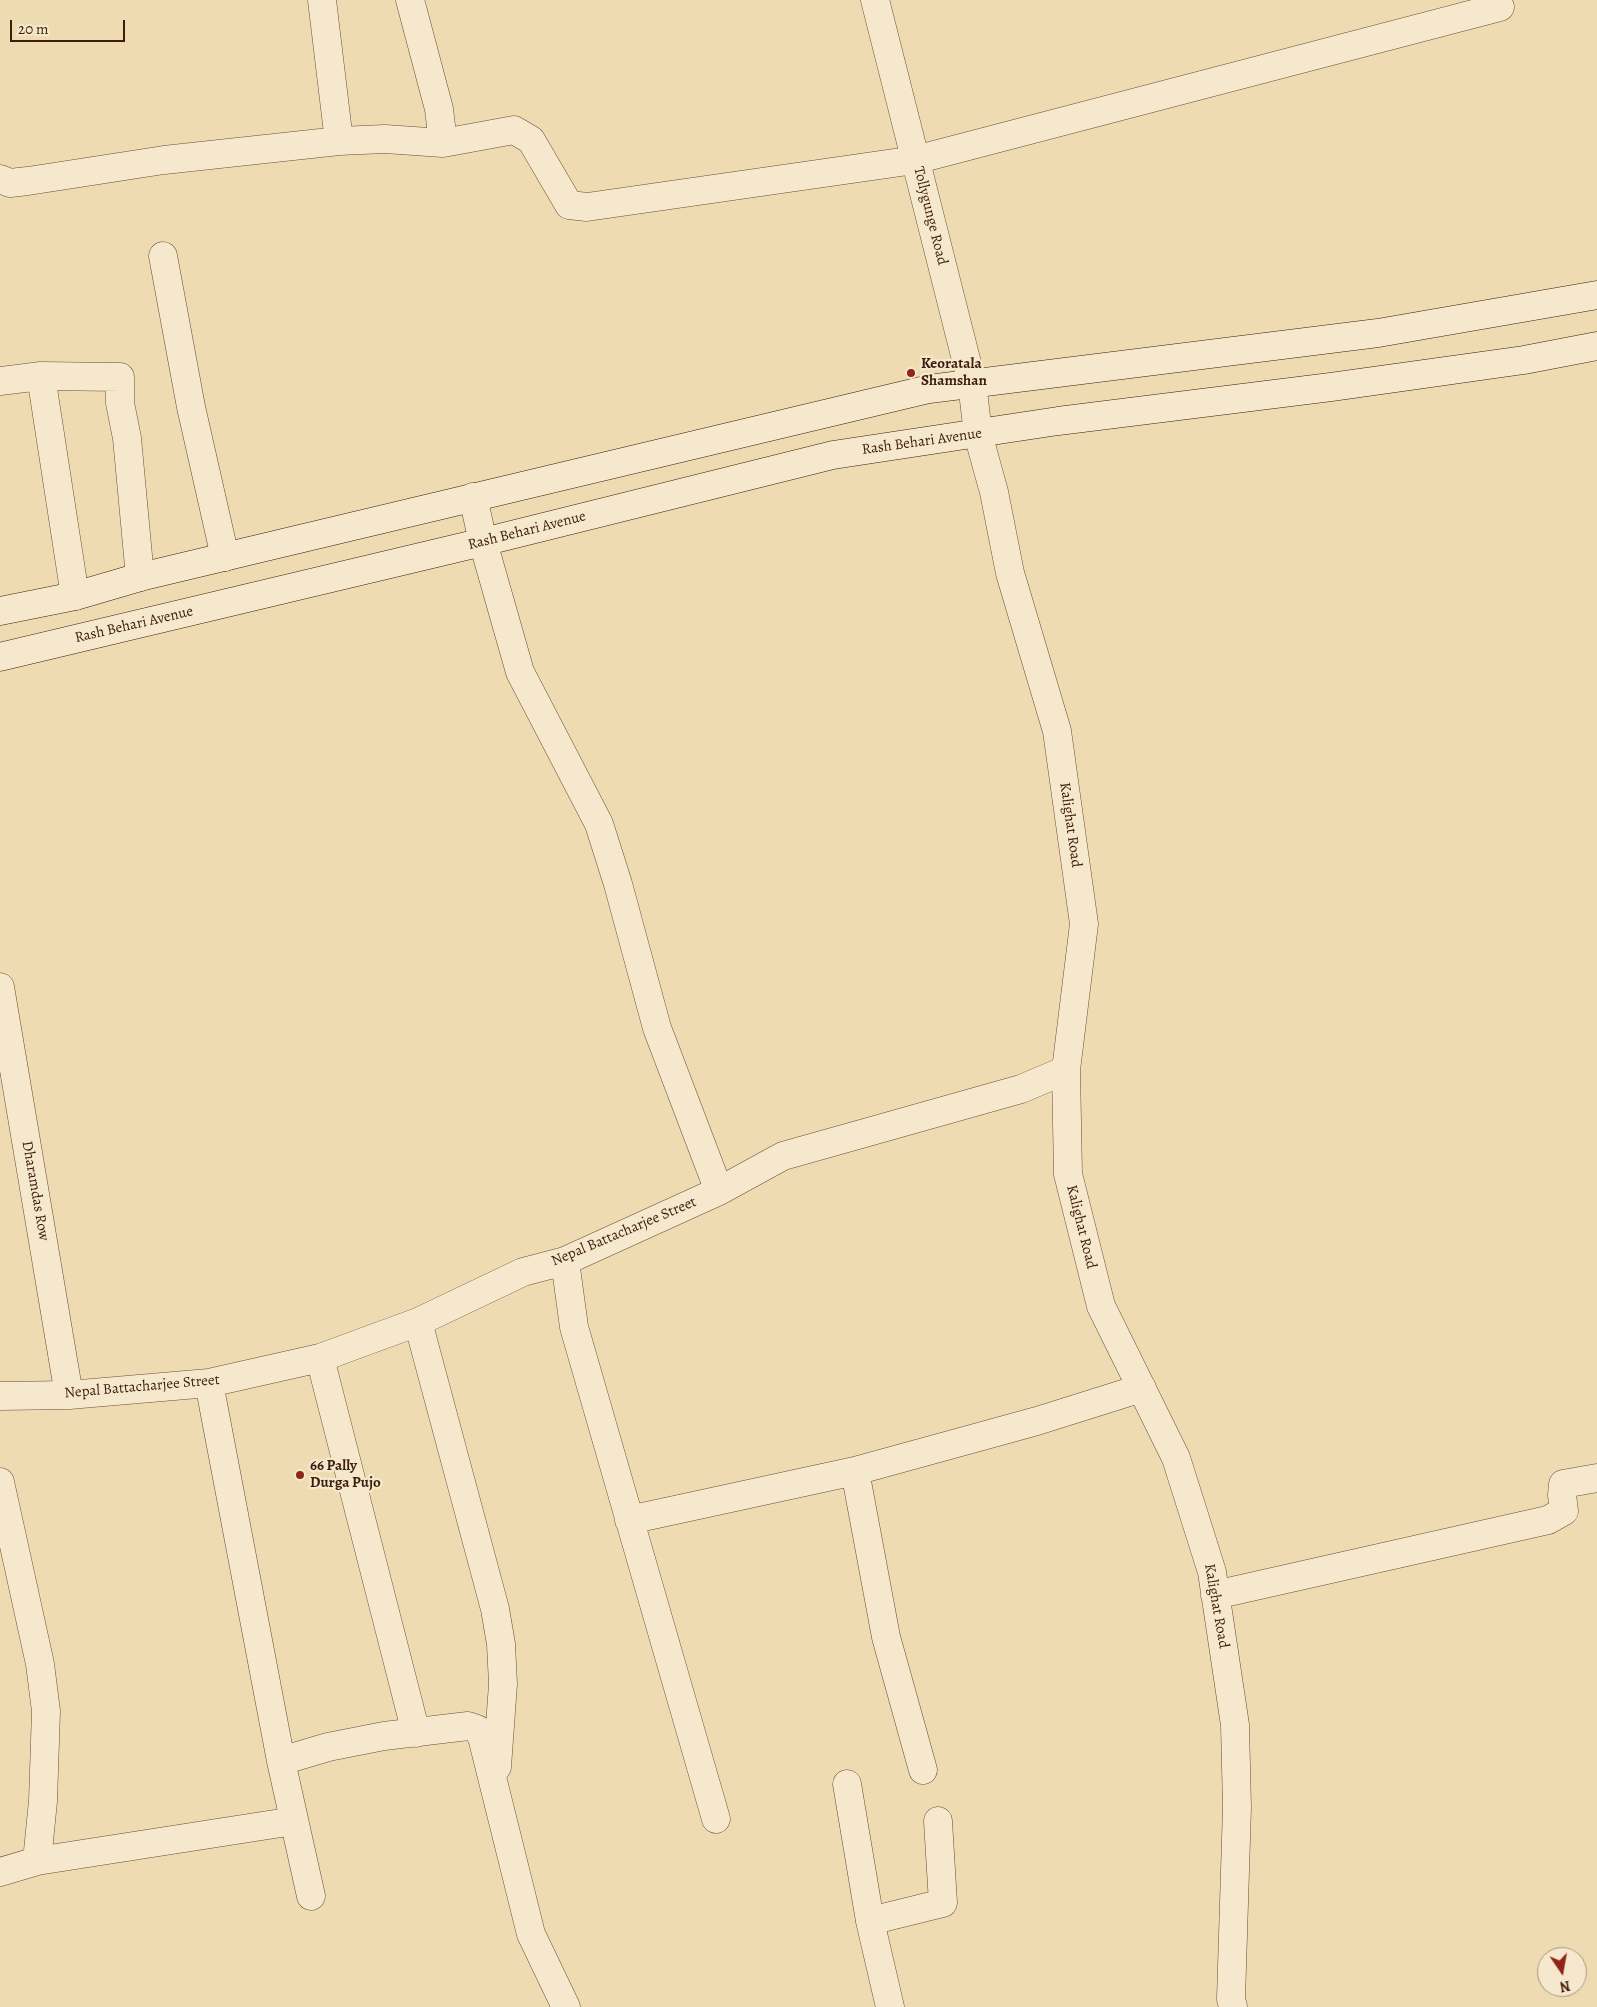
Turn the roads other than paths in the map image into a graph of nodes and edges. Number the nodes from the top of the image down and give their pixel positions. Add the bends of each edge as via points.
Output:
1 (322, 0) edge
2 (410, 0) edge
3 (875, 0) edge
4 (1500, 7) dead end
5 (339, 142) junction
6 (443, 144) junction
7 (916, 160) junction
8 (0, 179) edge
9 (163, 256) dead end
10 (1597, 296) edge
11 (1597, 346) edge
12 (41, 376) junction
13 (0, 381) edge
14 (972, 383) junction
15 (978, 434) junction
16 (473, 497) junction
17 (483, 542) junction
18 (225, 557) junction
19 (140, 577) junction
20 (74, 596) junction
21 (0, 611) edge
22 (0, 656) edge
23 (0, 987) edge
24 (1066, 1070) junction
25 (719, 1191) junction
26 (565, 1261) junction
27 (418, 1322) junction
28 (320, 1358) junction
29 (209, 1383) junction
30 (1142, 1388) junction
31 (69, 1394) junction
32 (0, 1396) edge
33 (855, 1471) junction
34 (1597, 1478) edge
35 (0, 1482) edge
36 (629, 1520) junction
37 (1215, 1595) junction
38 (416, 1732) junction
39 (281, 1760) junction
40 (923, 1770) dead end
41 (847, 1784) dead end
42 (495, 1794) junction
43 (716, 1819) dead end
44 (294, 1821) junction
45 (938, 1821) dead end
46 (37, 1861) junction
47 (0, 1872) edge
48 (311, 1896) dead end
49 (870, 1920) junction
50 (566, 2007) edge
51 (890, 2007) edge
52 (1233, 2007) edge

1 - 5 street
2 - 6 street via 439,109
3 - 7 street, Tollygunge Road
4 - 7 street
5 - 6 street via 385,140
5 - 8 street via 164,160 10,183
6 - 7 street via 514,130 531,140 569,205 587,207
7 - 14 street, Tollygunge Road
9 - 18 street via 191,407
10 - 14 street via 1378,333
11 - 15 street, Rash Behari Avenue via 1524,360
12 - 13 street
12 - 19 street via 120,377
12 - 20 street
14 - 15 street, Tollygunge Road
14 - 16 street via 929,388
15 - 17 street, Rash Behari Avenue via 833,455
15 - 24 street, Kalighat Road via 994,492 1010,573 1057,731 1084,924
16 - 17 street
16 - 18 street
17 - 22 street, Rash Behari Avenue
17 - 25 street via 520,672 599,824 657,1028
18 - 19 street
19 - 20 street
20 - 21 street
23 - 31 street, Dharamdas Row
24 - 25 street, Nepal Battacharjee Street via 1021,1089 783,1156
24 - 30 street, Kalighat Road via 1068,1174 1101,1306
25 - 26 street, Nepal Battacharjee Street
26 - 27 street, Nepal Battacharjee Street via 523,1272
26 - 36 street via 574,1327
27 - 28 street, Nepal Battacharjee Street
27 - 42 street via 496,1609 503,1684
28 - 29 street, Nepal Battacharjee Street
28 - 38 street
29 - 31 street, Nepal Battacharjee Street
29 - 39 street
30 - 33 street via 1037,1421
30 - 37 street, Kalighat Road via 1176,1458 1212,1572
31 - 32 street, Nepal Battacharjee Street
33 - 36 street
33 - 40 street via 886,1637
34 - 37 street via 1564,1484 1564,1511 1548,1520
35 - 46 street via 40,1664 46,1711
36 - 43 street
37 - 52 street, Kalighat Road via 1235,1725 1237,1807
38 - 39 street via 355,1741
38 - 42 street via 468,1726 477,1729
39 - 44 street
41 - 49 street
42 - 50 street via 531,1934
44 - 46 street
44 - 48 street
45 - 49 street via 944,1904
46 - 47 street
49 - 51 street

